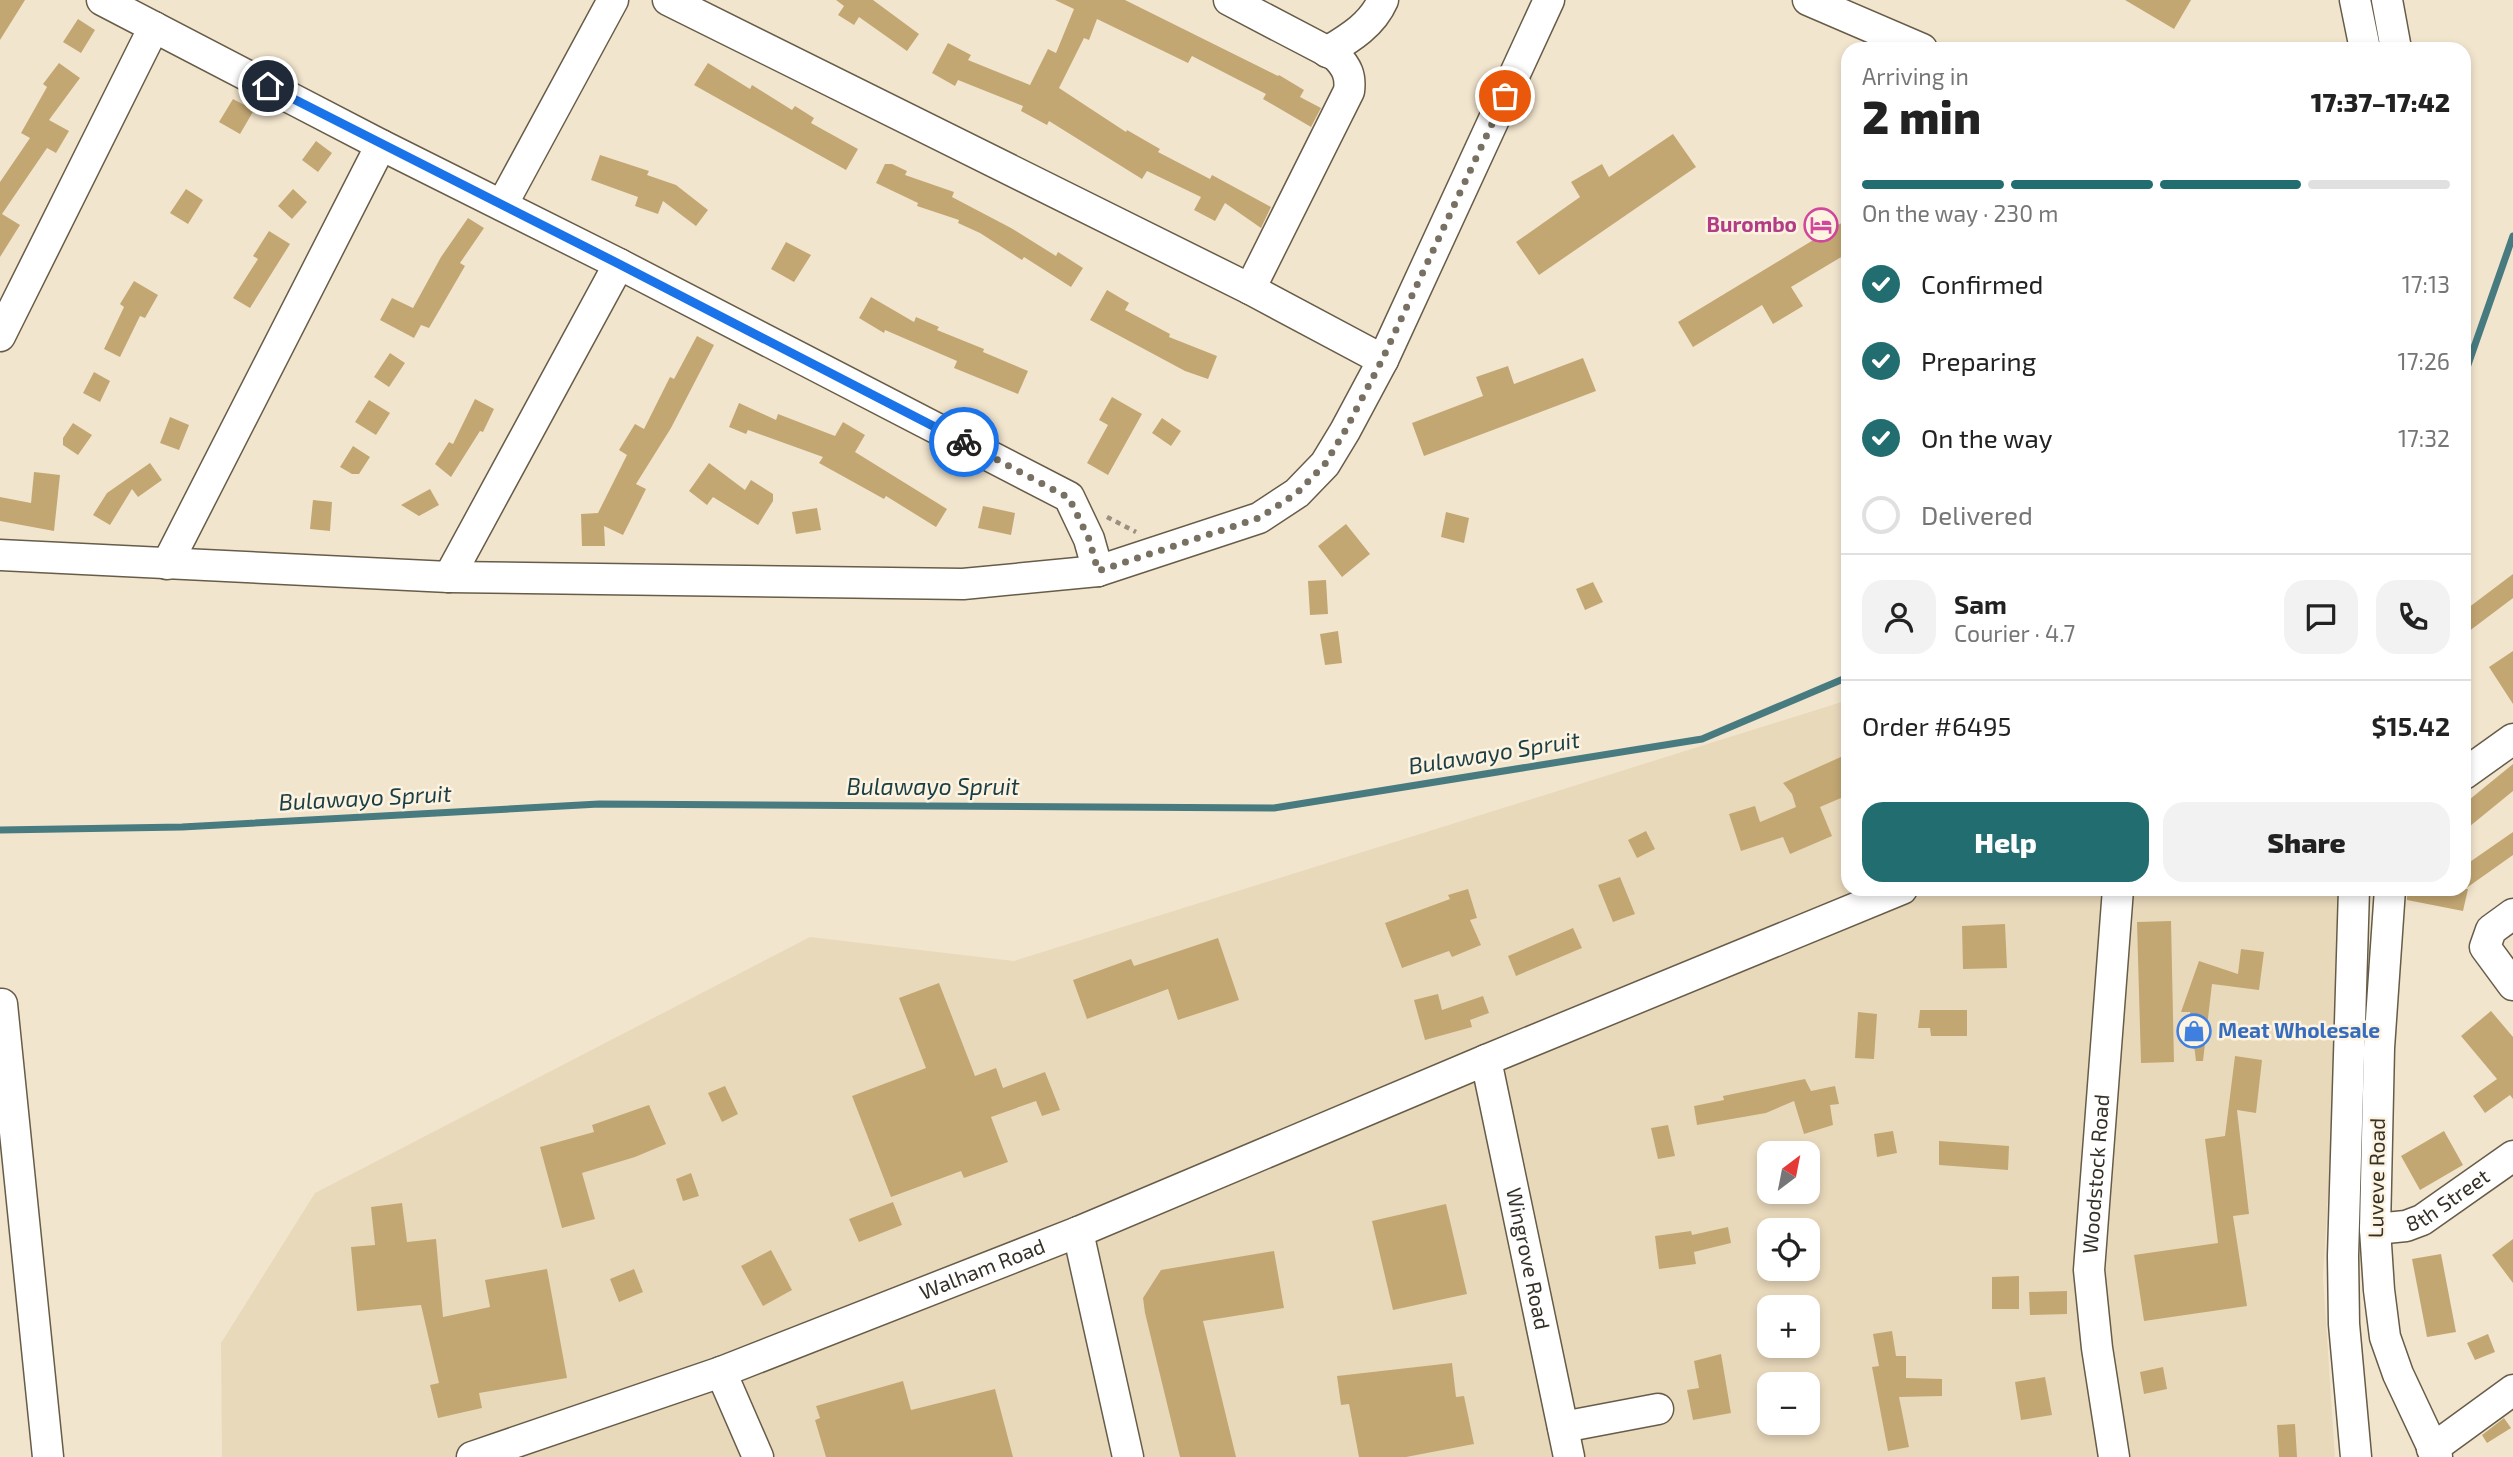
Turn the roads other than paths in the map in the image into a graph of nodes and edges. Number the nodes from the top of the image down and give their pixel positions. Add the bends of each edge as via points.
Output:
1 (102, 0) edge
2 (613, 0) edge
3 (668, 0) edge
4 (1229, 0) edge
5 (1383, 0) edge
6 (1549, 0) edge
7 (1808, 0) edge
8 (2355, 0) edge
9 (2387, 0) edge
10 (154, 27) junction
11 (1906, 42) edge
12 (2364, 42) edge
13 (2395, 42) edge
14 (1327, 52) junction
15 (382, 145) junction
16 (502, 205) junction
17 (619, 264) junction
18 (1250, 289) junction
19 (0, 337) edge
20 (1382, 360) junction
21 (0, 555) edge
22 (167, 565) junction
23 (1098, 571) junction
24 (449, 578) junction
25 (2513, 739) edge
26 (2471, 769) edge
27 (1885, 896) edge
28 (2117, 896) edge
29 (2354, 896) edge
30 (2390, 896) edge
31 (2513, 914) edge
32 (2513, 985) edge
33 (2, 1004) edge
34 (1486, 1060) junction
35 (2513, 1156) edge
36 (2375, 1229) junction
37 (1078, 1232) junction
38 (721, 1372) junction
39 (2513, 1390) edge
40 (1658, 1409) dead end
41 (1563, 1427) junction
42 (2435, 1453) edge
43 (47, 1457) edge
44 (472, 1457) edge
45 (758, 1457) edge
46 (1128, 1457) edge
47 (1569, 1457) edge
48 (2114, 1457) edge
49 (2356, 1457) edge

1 - 10 street
2 - 16 street
3 - 18 street
4 - 14 street
5 - 14 street via 1358,33
6 - 20 street
7 - 11 street
8 - 12 street
9 - 13 street
10 - 15 street
10 - 19 street
14 - 18 street via 1344,64 1349,91
15 - 16 street
15 - 22 street
16 - 17 street
17 - 23 street via 1069,498
17 - 24 street
18 - 20 street
20 - 23 street via 1325,464 1297,493 1259,518
21 - 22 street
22 - 24 street
23 - 24 street via 963,584
25 - 26 street
27 - 34 street
28 - 48 street, Woodstock Road via 2089,1270
29 - 49 street, Luveve Road via 2343,1268
30 - 36 street, Luveve Road via 2379,1048
31 - 32 street via 2491,930 2485,947
33 - 43 street
34 - 37 street, Walham Road
34 - 41 street, Wingrove Road
35 - 36 street, 8th Street via 2422,1220
36 - 42 street, Luveve Road via 2385,1337
37 - 38 street, Walham Road
37 - 46 street
38 - 44 street, Walham Road
38 - 45 street
39 - 42 street
40 - 41 street
41 - 47 street, Wingrove Road

